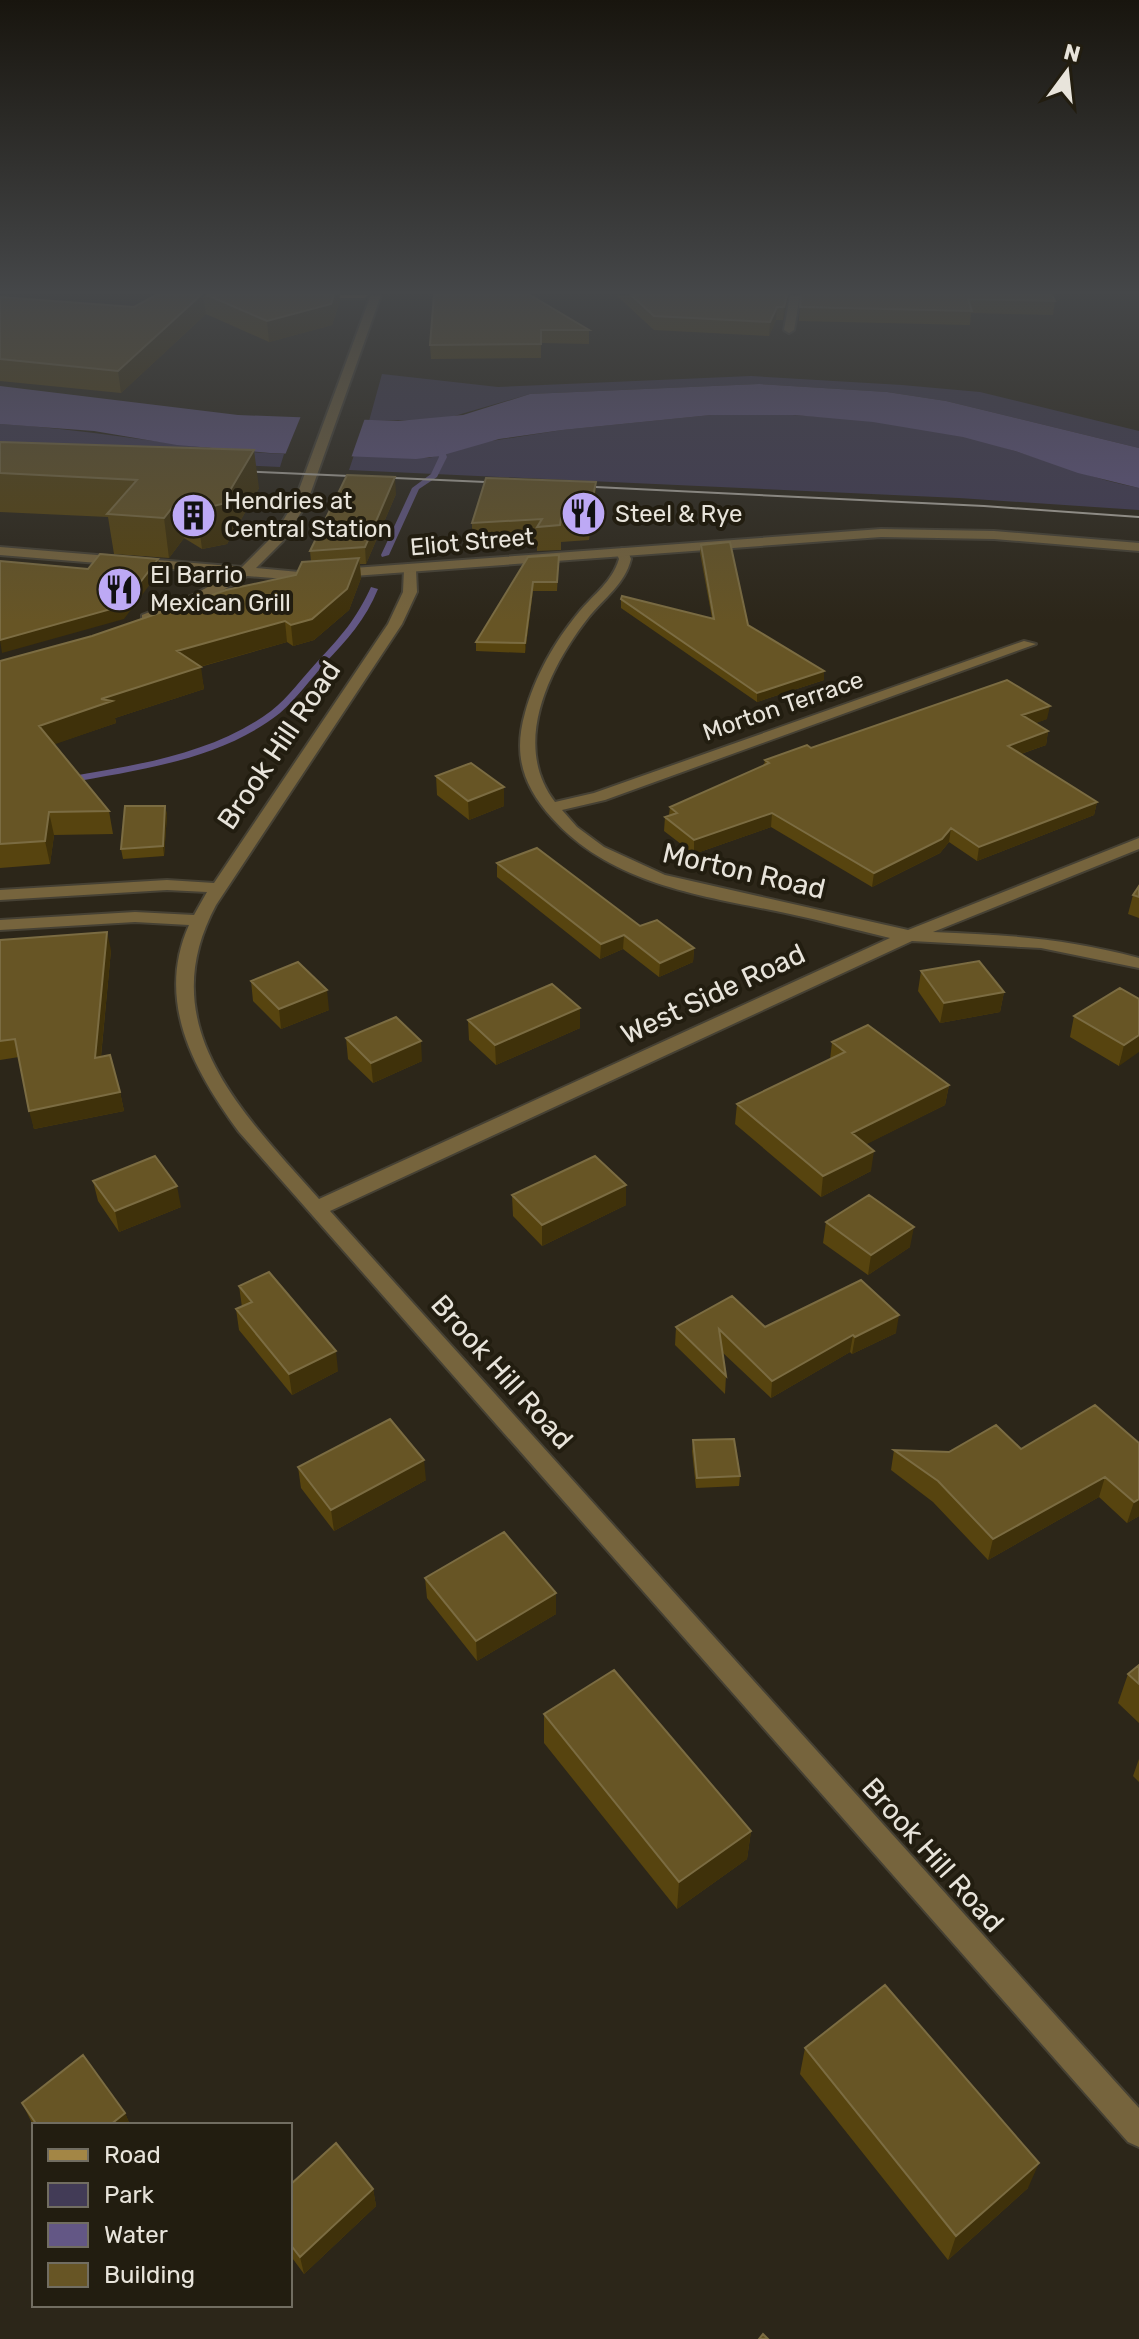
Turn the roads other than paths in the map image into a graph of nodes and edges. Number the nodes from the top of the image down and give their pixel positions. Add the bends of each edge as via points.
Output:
1 (338, 404) edge
2 (1139, 547) edge
3 (0, 551) edge
4 (622, 552) junction
5 (410, 569) junction
6 (244, 572) junction
7 (137, 623) edge
8 (1029, 644) dead end
9 (551, 808) junction
10 (1139, 843) edge
11 (220, 888) junction
12 (0, 895) edge
13 (201, 920) junction
14 (0, 925) edge
15 (907, 935) junction
16 (1139, 963) edge
17 (316, 1209) junction
18 (1139, 2131) edge

1 - 6 street via 296,515
2 - 4 street, Eliot Street via 907,533
3 - 6 street, Eliot Street
4 - 5 street, Eliot Street
4 - 9 street, Morton Road via 622,572 566,638 535,705 527,739 528,767
5 - 6 street, Eliot Street via 308,576
5 - 11 street, Brook Hill Road via 410,592 395,624
6 - 7 street
8 - 9 street, Morton Terrace via 599,797
9 - 15 street, Morton Road via 606,855 668,883
10 - 15 street, West Side Road
11 - 12 street via 167,885
11 - 13 street, Brook Hill Road
13 - 14 street via 135,917
13 - 17 street, Brook Hill Road via 184,968 185,1004 194,1039 231,1105
15 - 16 street, Morton Road via 1032,941
15 - 17 street, West Side Road
17 - 18 street, Brook Hill Road

